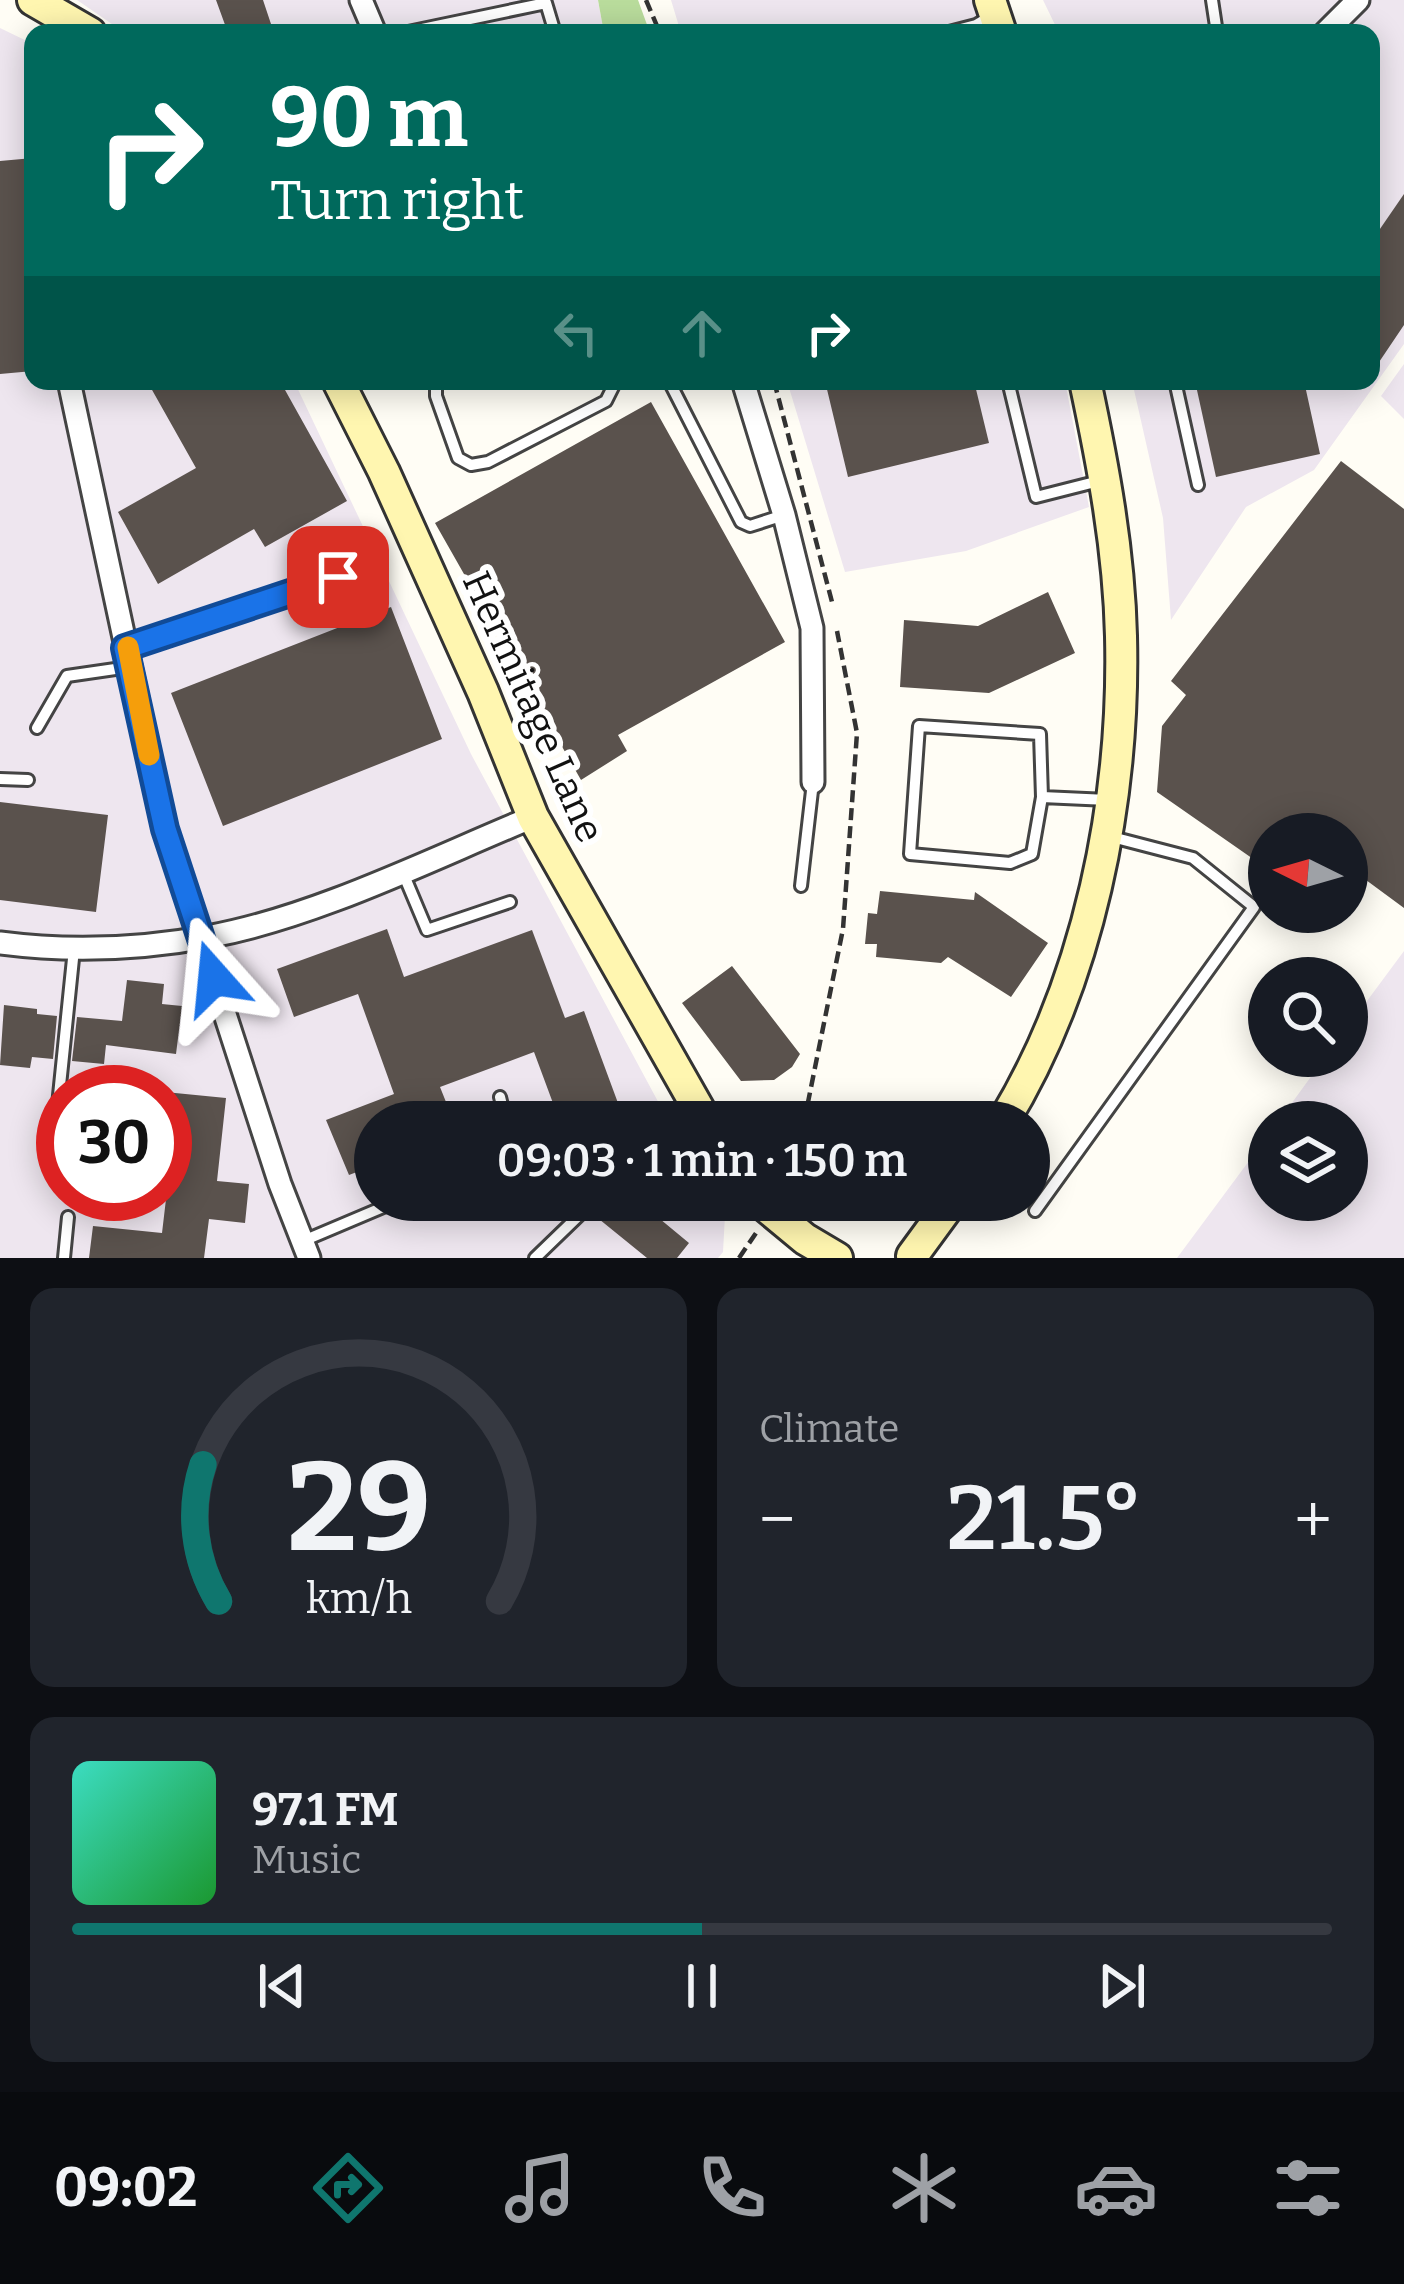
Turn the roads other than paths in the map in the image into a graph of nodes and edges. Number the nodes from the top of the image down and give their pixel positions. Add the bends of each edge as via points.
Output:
1 (33, 0) edge
2 (1358, 0) edge
3 (74, 24) edge
4 (447, 24) edge
5 (552, 24) edge
6 (1334, 24) edge
7 (71, 390) edge
8 (343, 390) edge
9 (436, 390) edge
10 (612, 390) edge
11 (674, 390) edge
12 (746, 390) edge
13 (1010, 390) edge
14 (1087, 390) edge
15 (1177, 390) edge
16 (1106, 479) junction
17 (1198, 485) dead end
18 (784, 515) junction
19 (338, 577) dead end
20 (127, 657) junction
21 (37, 728) dead end
22 (0, 779) edge
23 (28, 780) dead end
24 (812, 782) joint
25 (1042, 797) junction
26 (1112, 800) junction
27 (533, 817) junction
28 (1104, 835) junction
29 (402, 870) junction
30 (801, 886) dead end
31 (510, 902) dead end
32 (200, 937) junction
33 (0, 943) edge
34 (74, 950) junction
35 (62, 1065) edge
36 (500, 1097) dead end
37 (501, 1101) edge
38 (694, 1101) edge
39 (1013, 1101) edge
40 (1050, 1190) edge
41 (68, 1221) edge
42 (361, 1221) edge
43 (574, 1221) edge
44 (783, 1221) edge
45 (935, 1221) edge
46 (306, 1250) edge
47 (903, 1257) edge
48 (64, 1258) edge
49 (535, 1258) edge
50 (837, 1258) edge

1 - 3 street
2 - 6 street
4 - 5 lane via 546,3
7 - 20 street
8 - 27 street, Hermitage Lane
9 - 10 lane via 458,458 471,465 606,401
11 - 18 lane via 741,522
12 - 18 street
13 - 16 lane via 1036,496
14 - 16 street
15 - 17 lane
16 - 26 street via 1121,632
18 - 24 street via 812,628
19 - 20 lane
20 - 21 lane via 67,676
20 - 32 street via 165,829
22 - 23 lane
24 - 30 lane
25 - 25 lane via 1033,854 1010,863 910,854 919,726 1040,734
25 - 26 lane
26 - 28 street
27 - 29 street
27 - 38 street, Hermitage Lane
28 - 39 street via 1066,990
28 - 40 lane via 1193,858 1254,907
29 - 31 lane via 427,931
29 - 32 street via 302,911
32 - 34 street
32 - 46 street
33 - 34 street
34 - 35 lane
36 - 37 lane
41 - 48 lane
42 - 46 lane
43 - 49 lane
44 - 50 street
45 - 47 street

